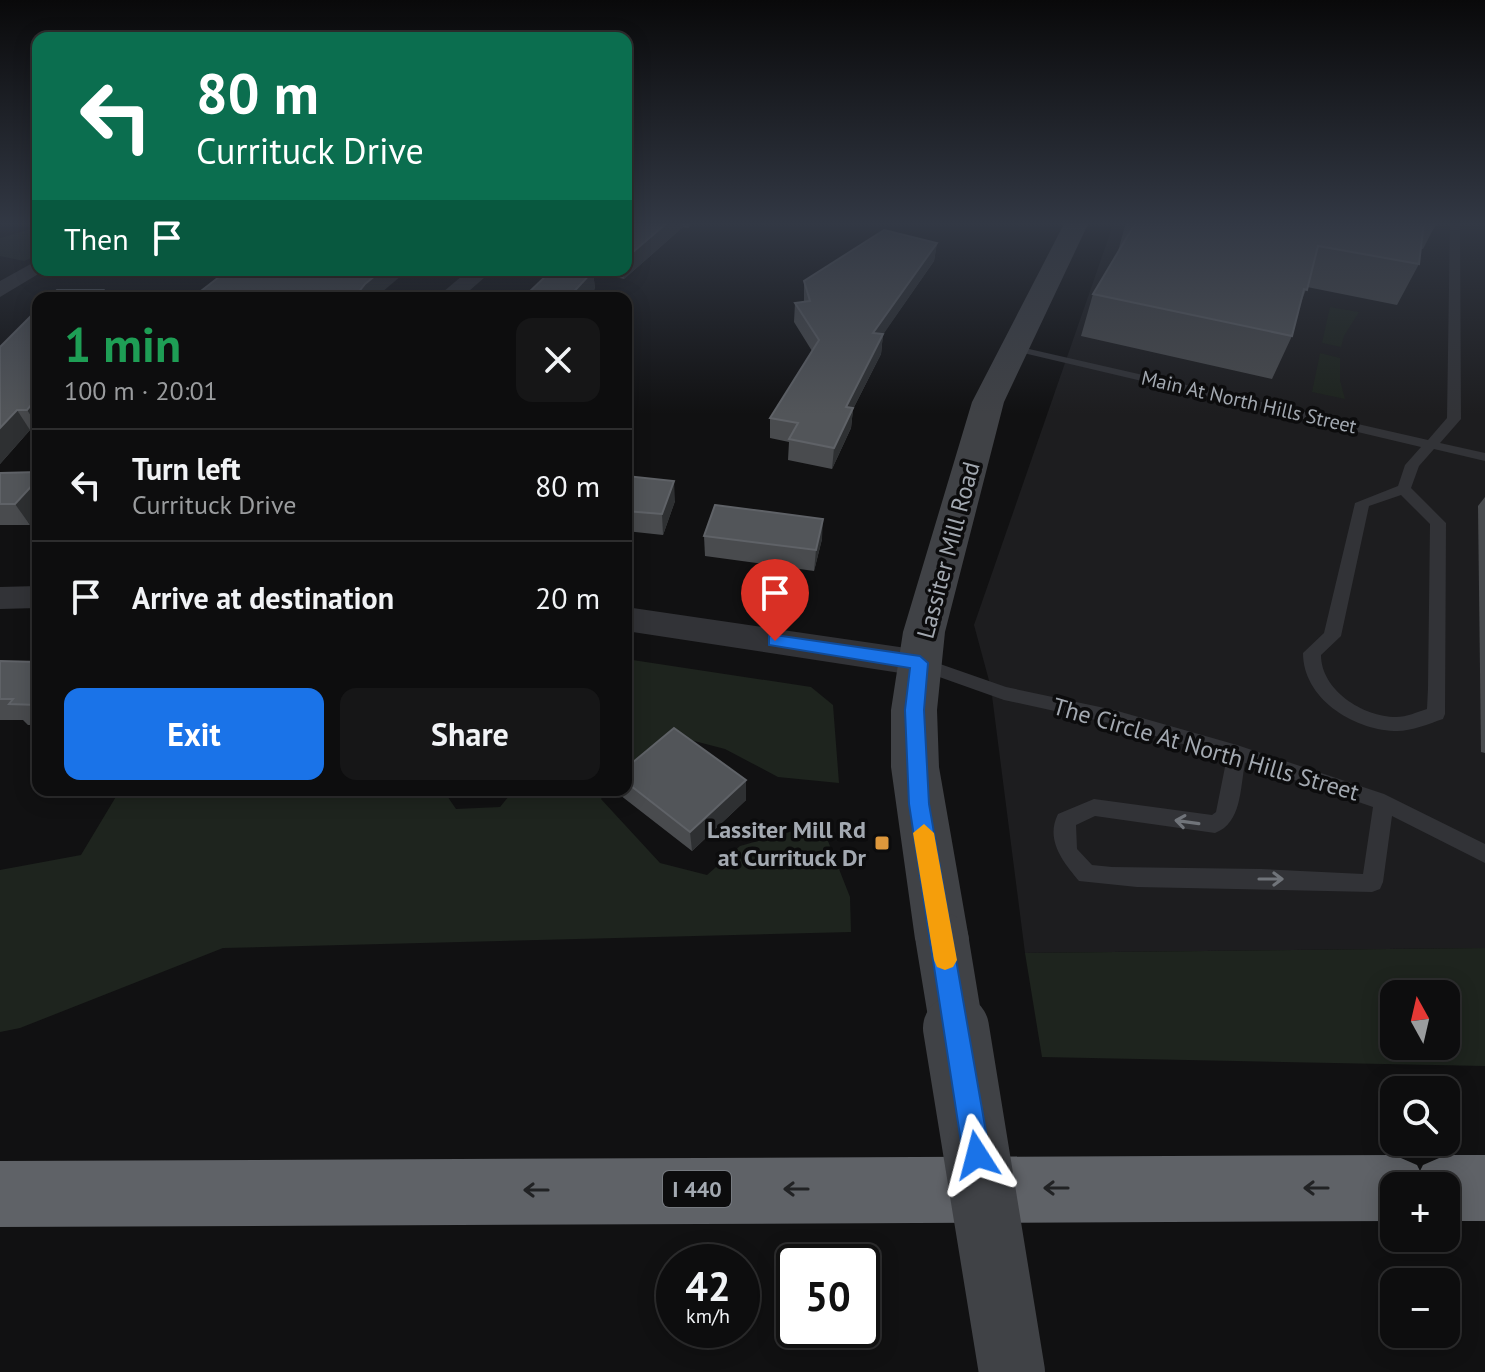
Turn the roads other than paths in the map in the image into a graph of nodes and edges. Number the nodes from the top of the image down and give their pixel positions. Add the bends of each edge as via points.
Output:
1 (1044, 286) edge
2 (1455, 286) edge
3 (1012, 349) junction
4 (1431, 443) junction
5 (1485, 457) edge
6 (1404, 489) junction
7 (32, 597) edge
8 (0, 598) edge
9 (632, 620) edge
10 (920, 663) junction
11 (1237, 753) junction
12 (1384, 802) junction
13 (1485, 854) edge
14 (1380, 1188) edge
15 (1460, 1188) edge
16 (1485, 1188) edge
17 (0, 1194) edge
18 (1012, 1372) edge

1 - 3 main road, Lassiter Mill Road
2 - 4 lane via 1454,419
3 - 4 lane, Main At North Hills Street
3 - 10 main road, Lassiter Mill Road via 988,402 958,501
4 - 5 lane, Main At North Hills Street
4 - 6 lane via 1412,465
6 - 6 lane via 1362,503 1332,636 1312,653 1309,668 1318,687 1361,714 1395,725 1436,714 1437,688 1438,523
7 - 8 street
9 - 10 street
10 - 11 lane, The Circle At North Hills Street via 1004,693 1114,717
10 - 18 main road, Lassiter Mill Road, bridge via 915,767
11 - 12 lane, The Circle At North Hills Street
11 -> 12 lane via 1225,816 1215,824 1094,807 1065,820 1067,852 1087,874 1126,878 1288,879 1341,886 1372,882
12 - 13 lane, The Circle At North Hills Street
14 -> 17 highway, I 440
15 - 16 highway

